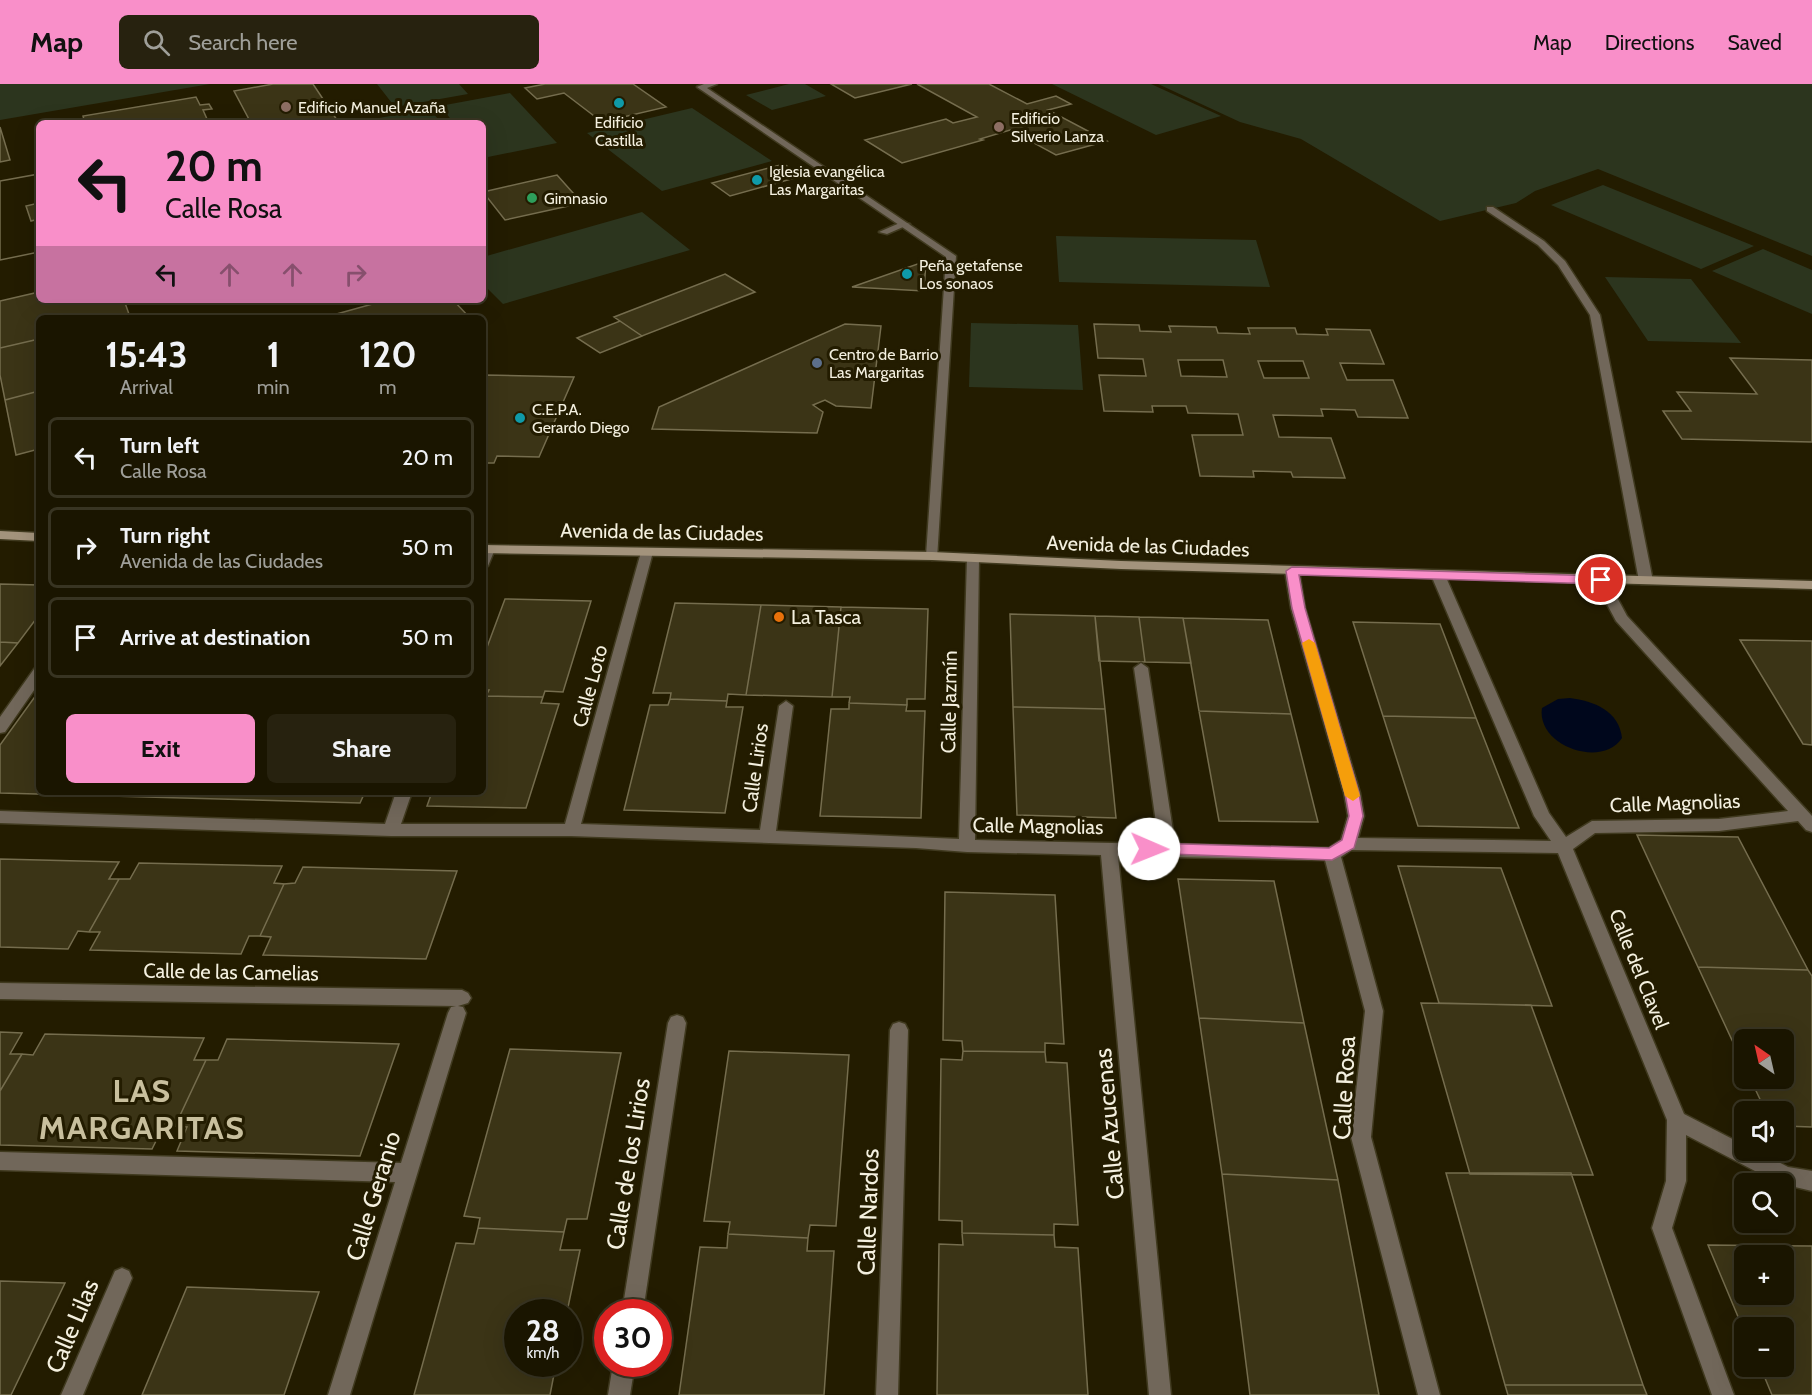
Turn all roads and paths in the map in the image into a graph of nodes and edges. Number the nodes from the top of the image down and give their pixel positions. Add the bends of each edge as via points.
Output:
1 (713, 84) edge
2 (1490, 209) dead end
3 (905, 224) junction
4 (884, 232) dead end
5 (0, 535) edge
6 (36, 537) edge
7 (486, 549) edge
8 (647, 552) junction
9 (932, 556) junction
10 (973, 558) junction
11 (1292, 571) junction
12 (1438, 575) junction
13 (1601, 580) junction
14 (1646, 581) junction
15 (1812, 585) edge
16 (1141, 668) dead end
17 (36, 676) edge
18 (786, 706) dead end
19 (0, 728) edge
20 (403, 795) edge
21 (0, 817) edge
22 (1807, 821) edge
23 (391, 830) junction
24 (571, 830) junction
25 (766, 836) junction
26 (1348, 844) junction
27 (967, 846) junction
28 (1564, 846) junction
29 (1109, 849) junction
30 (1168, 849) junction
31 (1332, 854) junction
32 (0, 991) edge
33 (460, 1006) joint
34 (677, 1023) dead end
35 (899, 1030) dead end
36 (1677, 1120) junction
37 (0, 1161) edge
38 (408, 1173) junction
39 (1812, 1181) edge
40 (122, 1278) dead end
41 (634, 1299) edge
42 (622, 1377) edge
43 (72, 1395) edge
44 (339, 1395) edge
45 (619, 1395) edge
46 (887, 1395) edge
47 (1160, 1395) edge
48 (1430, 1395) edge
49 (1723, 1395) edge

1 - 3 street via 701,87
2 - 14 street via 1541,243 1562,263 1595,315
3 - 4 street
3 - 9 street via 951,256
5 - 6 street
7 - 8 street, Avenida de las Ciudades
8 - 9 street, Avenida de las Ciudades
8 - 24 street, Calle Loto
9 - 10 street, Avenida de las Ciudades
10 - 11 street, Avenida de las Ciudades
10 - 27 street, Calle Jazmín
11 - 12 street, Avenida de las Ciudades
11 - 26 street via 1352,793 1356,816
12 - 13 street, Avenida de las Ciudades
12 - 28 street, Calle del Clavel via 1542,816
13 - 14 street, Avenida de las Ciudades
13 - 22 street via 1621,618
14 - 15 street, Avenida de las Ciudades
16 - 30 street
17 - 19 street
18 - 25 street, Calle Lirios
20 - 23 street
21 - 23 street, Calle Magnolias
22 - 28 street, Calle Magnolias via 1592,828
23 - 24 street, Calle Magnolias
24 - 25 street, Calle Magnolias
25 - 27 street, Calle Magnolias
26 - 28 street
26 - 31 street
27 - 29 street, Calle Magnolias
28 - 36 street, Calle del Clavel
29 - 30 street, Calle Magnolias
29 - 47 street, Calle Azucenas
30 - 31 street, Calle Magnolias
31 - 48 street, Calle Rosa via 1374,1011 1361,1137
32 - 33 street, Calle de las Camelias
33 - 38 street, Calle Geranio
34 - 41 street, Calle de los Lirios
35 - 46 street, Calle Nardos
36 - 39 street via 1785,1176
36 - 49 street, Calle del Clavel via 1676,1181 1662,1228
37 - 38 street
38 - 44 street, Calle Geranio
40 - 43 street, Calle Lilas
42 - 45 street

